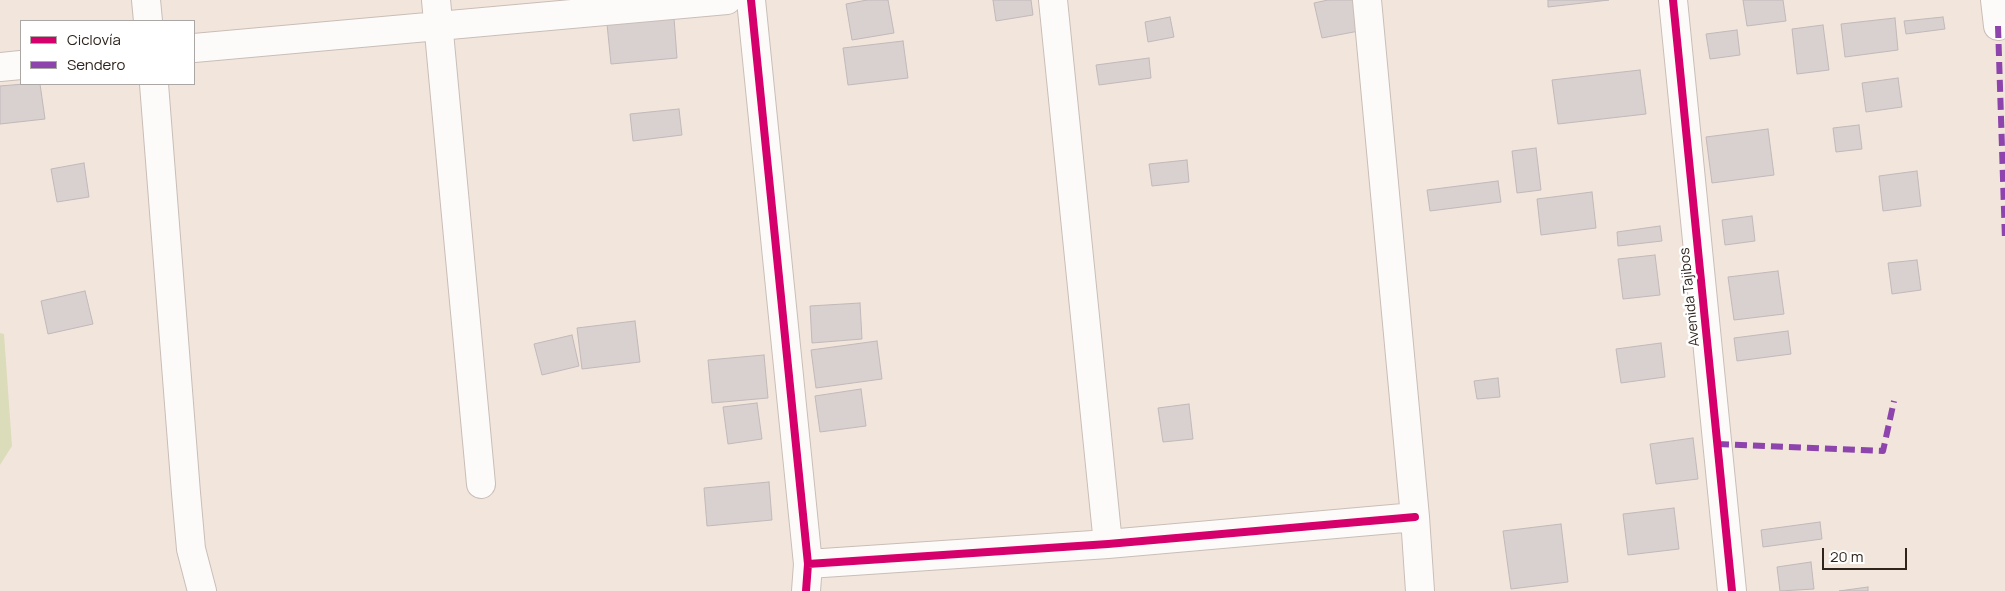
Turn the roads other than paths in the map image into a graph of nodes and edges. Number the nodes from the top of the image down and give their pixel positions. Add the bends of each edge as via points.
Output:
1 (146, 0) edge
2 (727, 0) edge
3 (751, 0) edge
4 (1053, 0) edge
5 (1367, 0) edge
6 (1673, 0) edge
7 (438, 12) edge
8 (148, 20) edge
9 (195, 48) edge
10 (20, 65) edge
11 (0, 67) edge
12 (154, 85) edge
13 (482, 484) dead end
14 (1415, 517) junction
15 (1108, 544) junction
16 (808, 564) junction
17 (202, 591) edge
18 (806, 591) edge
19 (1420, 591) edge
20 (1732, 591) edge

1 - 8 street
2 - 7 street
3 - 16 street
4 - 15 street
5 - 14 street
6 - 20 street, Avenida Tajibos
7 - 9 street
7 - 13 street
10 - 11 street
12 - 17 street via 191,549
14 - 15 street
14 - 19 street
15 - 16 street
16 - 18 street

